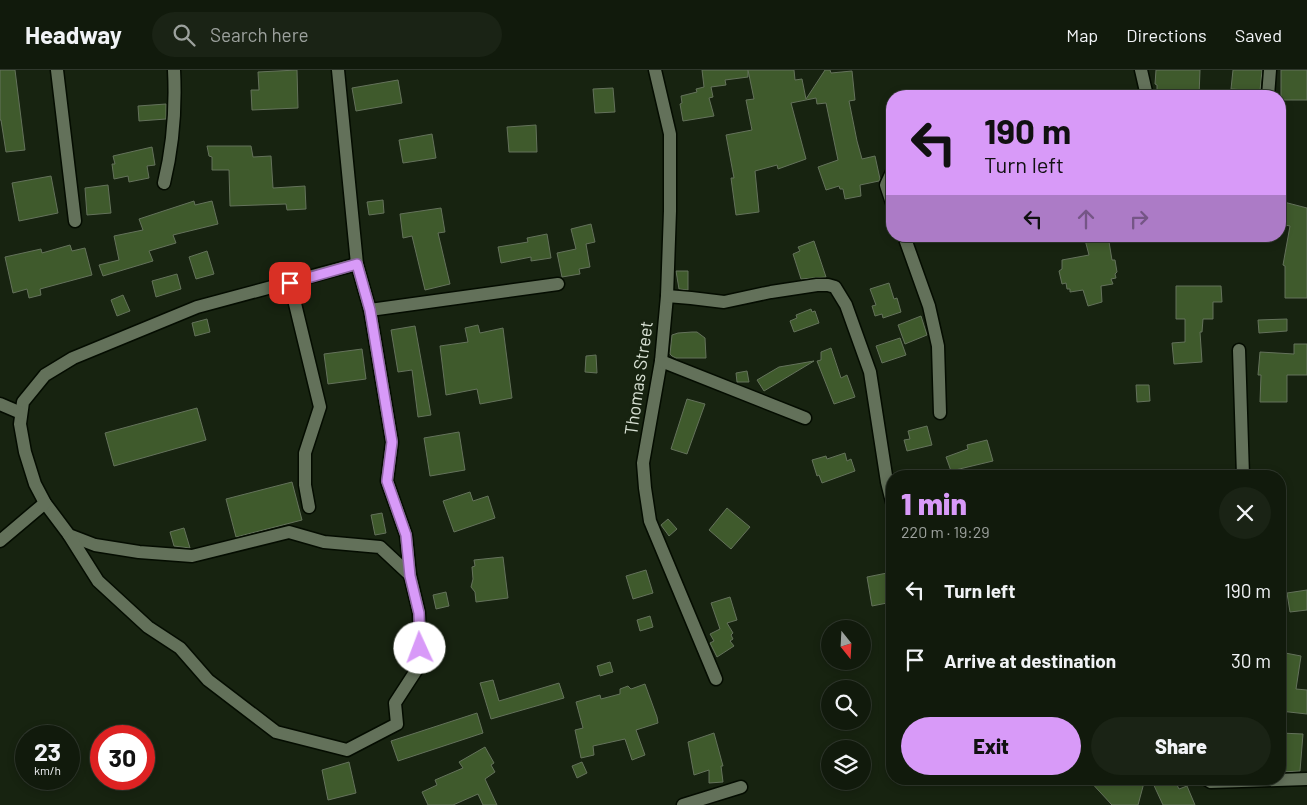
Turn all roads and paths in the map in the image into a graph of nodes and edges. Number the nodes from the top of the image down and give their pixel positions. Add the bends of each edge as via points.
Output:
1 (58, 70) edge
2 (174, 70) edge
3 (338, 70) edge
4 (655, 70) edge
5 (1141, 70) edge
6 (1270, 70) edge
7 (1146, 90) edge
8 (1268, 90) edge
9 (164, 183) dead end
10 (75, 221) dead end
11 (906, 242) edge
12 (357, 264) junction
13 (290, 283) junction
14 (558, 284) dead end
15 (667, 296) junction
16 (370, 310) junction
17 (1239, 350) dead end
18 (661, 361) junction
19 (0, 404) edge
20 (22, 413) junction
21 (940, 413) dead end
22 (805, 418) dead end
23 (1243, 470) edge
24 (886, 476) edge
25 (45, 503) junction
26 (309, 507) dead end
27 (69, 535) junction
28 (0, 541) edge
29 (410, 576) junction
30 (716, 679) dead end
31 (1307, 779) edge
32 (1286, 780) edge
33 (741, 787) dead end
34 (683, 805) edge

1 - 10 street
2 - 9 street via 176,102 171,155
3 - 12 street
4 - 15 street, Thomas Street via 670,134
5 - 7 street
6 - 8 street
11 - 21 street via 929,306 938,346
12 - 13 street
12 - 16 street
13 - 20 street via 196,307 73,358 45,375 23,402
13 - 26 street via 320,407 305,453
14 - 16 street
15 - 18 street, Thomas Street
15 - 24 street via 724,302 817,285 835,287 846,305 870,372
16 - 29 street via 392,442 387,481 406,535
17 - 23 street
18 - 22 street
18 - 30 street, Thomas Street via 643,463 650,521
19 - 20 street
20 - 25 street via 20,424 25,452
25 - 27 street
25 - 28 street
27 - 29 street via 95,545 192,556 289,532 324,542 380,547
27 - 29 street via 98,581 148,627 180,648 208,680 276,732 347,750 397,724 396,703 419,666 419,613
31 - 32 street
33 - 34 street

